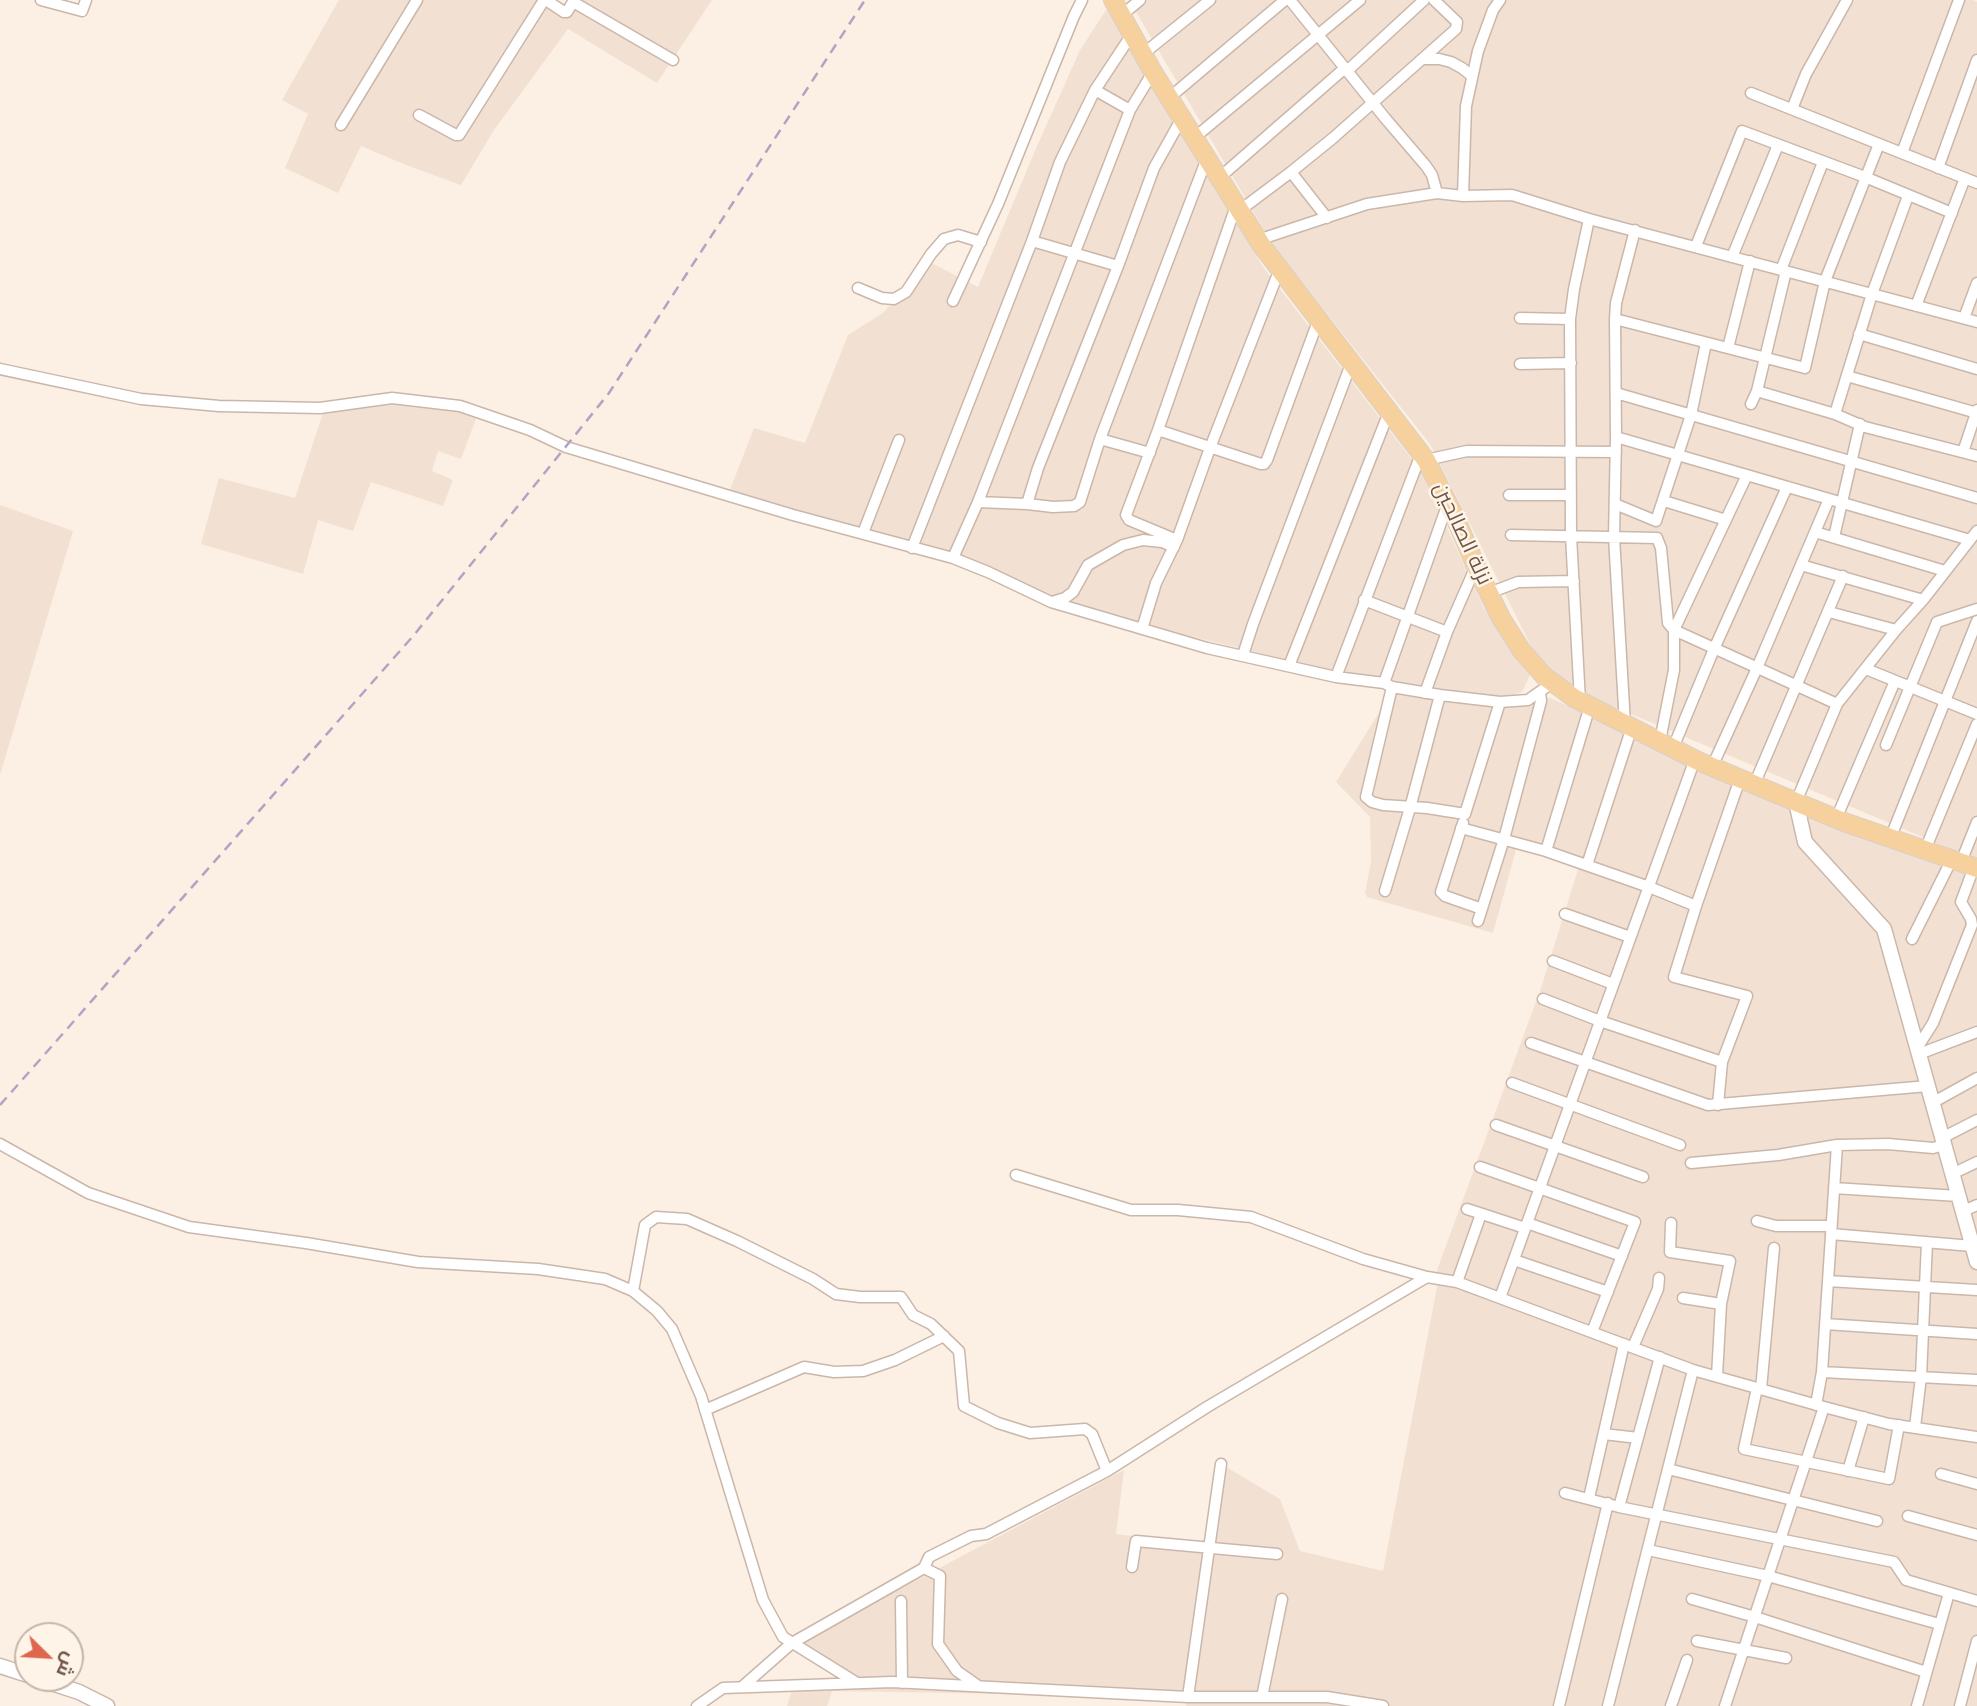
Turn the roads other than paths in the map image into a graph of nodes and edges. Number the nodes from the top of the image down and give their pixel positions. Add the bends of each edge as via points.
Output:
1 (41, 0) edge
2 (86, 0) edge
3 (417, 0) edge
4 (545, 0) edge
5 (1082, 0) edge
6 (1140, 0) edge
7 (1210, 0) edge
8 (1287, 0) edge
9 (1360, 0) edge
10 (1424, 0) edge
11 (1434, 0) edge
12 (1500, 0) edge
13 (1847, 0) edge
14 (1959, 0) edge
15 (574, 1) edge
16 (1117, 8) edge
17 (1132, 34) junction
18 (1318, 35) junction
19 (1143, 54) junction
20 (1423, 59) junction
21 (673, 60) dead end
22 (1977, 60) edge
23 (1346, 70) junction
24 (1153, 72) junction
25 (1472, 76) junction
26 (1095, 90) junction
27 (1751, 93) dead end
28 (1169, 98) junction
29 (1372, 103) junction
30 (1792, 109) junction
31 (1130, 110) junction
32 (418, 115) dead end
33 (1182, 118) junction
34 (341, 125) dead end
35 (1194, 138) junction
36 (1879, 144) junction
37 (1778, 145) junction
38 (1902, 153) junction
39 (1207, 158) junction
40 (1823, 162) junction
41 (1938, 168) junction
42 (1977, 168) edge
43 (1291, 172) junction
44 (1865, 177) junction
45 (1219, 178) junction
46 (1971, 181) edge
47 (1437, 193) junction
48 (1463, 196) junction
49 (1908, 197) junction
50 (1238, 208) junction
51 (1952, 214) junction
52 (1327, 218) junction
53 (1589, 219) junction
54 (1635, 230) junction
55 (1258, 240) junction
56 (1032, 241) junction
57 (981, 242) junction
58 (1696, 246) junction
59 (1075, 254) junction
60 (1732, 257) junction
61 (1750, 261) junction
62 (1118, 266) junction
63 (1279, 271) junction
64 (1783, 271) junction
65 (1825, 281) junction
66 (1977, 283) edge
67 (858, 288) dead end
68 (1872, 293) junction
69 (953, 301) dead end
70 (1916, 306) junction
71 (1520, 318) dead end
72 (1964, 318) junction
73 (1570, 319) junction
74 (1615, 319) junction
75 (1318, 321) junction
76 (1977, 322) edge
77 (1859, 334) junction
78 (1706, 343) junction
79 (1728, 348) junction
80 (1764, 358) junction
81 (1571, 363) junction
82 (1350, 364) junction
83 (1520, 364) dead end
84 (1977, 369) edge
85 (2, 370) edge
86 (1847, 376) junction
87 (0, 382) edge
88 (1757, 391) junction
89 (1616, 393) junction
90 (1751, 404) dead end
91 (1389, 412) junction
92 (1977, 412) edge
93 (1835, 414) junction
94 (1691, 415) junction
95 (1860, 424) junction
96 (1158, 430) junction
97 (1616, 436) junction
98 (1100, 439) junction
99 (899, 440) dead end
100 (1210, 448) junction
101 (1616, 452) junction
102 (1963, 452) junction
103 (1150, 453) junction
104 (1571, 453) junction
105 (1679, 455) junction
106 (1977, 456) edge
107 (1424, 457) junction
108 (1850, 460) junction
109 (1747, 475) junction
110 (1787, 487) junction
111 (1509, 495) dead end
112 (1571, 495) junction
113 (1977, 498) edge
114 (1829, 499) junction
115 (1664, 501) junction
116 (978, 502) junction
117 (1448, 503) junction
118 (1842, 503) junction
119 (1027, 504) junction
120 (1615, 504) junction
121 (1726, 520) junction
122 (1815, 532) junction
123 (863, 533) junction
124 (1511, 535) dead end
125 (1973, 535) edge
126 (1571, 536) junction
127 (1614, 537) junction
128 (1834, 537) junction
129 (1176, 543) junction
130 (912, 548) junction
131 (953, 558) junction
132 (1801, 565) junction
133 (1476, 566) junction
134 (1945, 571) junction
135 (1843, 576) junction
136 (1574, 581) junction
137 (1489, 593) junction
138 (1364, 600) junction
139 (1923, 600) junction
140 (1051, 602) junction
141 (1977, 609) edge
142 (1829, 612) junction
143 (1408, 617) junction
144 (1977, 621) edge
145 (1142, 629) junction
146 (1674, 630) junction
147 (1896, 630) junction
148 (1447, 632) junction
149 (1714, 649) junction
150 (1243, 655) junction
151 (1289, 666) junction
152 (1757, 668) junction
153 (1866, 669) junction
154 (1336, 677) junction
155 (1895, 681) junction
156 (1388, 685) junction
157 (1796, 686) junction
158 (1546, 687) junction
159 (1911, 688) junction
160 (1425, 692) junction
161 (1440, 695) junction
162 (1946, 701) junction
163 (1500, 702) junction
164 (1585, 704) junction
165 (1837, 705) junction
166 (1977, 714) edge
167 (1977, 724) edge
168 (1629, 726) junction
169 (1666, 745) junction
170 (1886, 745) dead end
171 (1695, 759) junction
172 (1712, 767) junction
173 (1747, 782) junction
174 (1796, 802) junction
175 (1410, 808) junction
176 (1465, 814) junction
177 (1836, 818) junction
178 (1977, 822) edge
179 (1461, 828) junction
180 (1504, 839) junction
181 (1890, 839) junction
182 (1925, 850) junction
183 (1546, 851) junction
184 (1966, 864) edge
185 (1587, 865) junction
186 (1649, 887) junction
187 (1385, 891) dead end
188 (1696, 906) junction
189 (1482, 909) junction
190 (1565, 914) dead end
191 (1478, 921) dead end
192 (1630, 937) junction
193 (1912, 939) dead end
194 (1553, 961) dead end
195 (1613, 984) junction
196 (1543, 999) dead end
197 (1600, 1021) junction
198 (1977, 1032) edge
199 (1531, 1043) dead end
200 (1918, 1051) junction
201 (1585, 1062) junction
202 (1722, 1062) junction
203 (1977, 1078) edge
204 (1512, 1083) dead end
205 (1928, 1086) junction
206 (1932, 1103) junction
207 (1718, 1104) junction
208 (1570, 1105) junction
209 (1977, 1120) edge
210 (1496, 1125) dead end
211 (1943, 1142) junction
212 (0, 1144) edge
213 (1680, 1145) dead end
214 (1837, 1145) junction
215 (1555, 1146) junction
216 (1691, 1163) dead end
217 (1977, 1163) edge
218 (1480, 1167) dead end
219 (1952, 1174) junction
220 (1016, 1175) dead end
221 (1643, 1177) dead end
222 (1540, 1188) junction
223 (1834, 1188) junction
224 (1958, 1196) junction
225 (1977, 1205) edge
226 (1467, 1209) dead end
227 (1963, 1211) junction
228 (1481, 1214) junction
229 (1757, 1221) dead end
230 (1671, 1223) dead end
231 (1526, 1226) junction
232 (1831, 1230) junction
233 (1927, 1242) junction
234 (1774, 1248) dead end
235 (1975, 1253) edge
236 (1622, 1256) junction
237 (1514, 1260) junction
238 (1427, 1277) junction
239 (1659, 1278) dead end
240 (1828, 1281) junction
241 (1457, 1282) junction
242 (1924, 1287) junction
243 (1977, 1290) edge
244 (633, 1291) junction
245 (1608, 1292) junction
246 (1500, 1298) junction
247 (1683, 1298) dead end
248 (1721, 1304) junction
249 (1825, 1324) junction
250 (1922, 1331) junction
251 (1592, 1332) junction
252 (1977, 1334) edge
253 (944, 1336) junction
254 (1628, 1345) junction
255 (1660, 1357) junction
256 (1693, 1370) junction
257 (1822, 1372) junction
258 (1717, 1376) junction
259 (1921, 1377) junction
260 (1977, 1380) edge
261 (1759, 1388) junction
262 (1820, 1406) junction
263 (705, 1410) junction
264 (1864, 1417) junction
265 (1899, 1425) junction
266 (1915, 1427) junction
267 (1604, 1434) junction
268 (1977, 1437) edge
269 (1638, 1438) junction
270 (1805, 1463) junction
271 (1221, 1464) dead end
272 (1668, 1469) junction
273 (1107, 1471) junction
274 (1848, 1471) junction
275 (1941, 1474) dead end
276 (1977, 1484) edge
277 (1565, 1493) dead end
278 (1589, 1498) junction
279 (1793, 1501) junction
280 (1614, 1505) junction
281 (1657, 1513) junction
282 (1908, 1516) dead end
283 (1877, 1521) dead end
284 (1977, 1535) edge
285 (1780, 1538) junction
286 (1209, 1546) junction
287 (1647, 1550) junction
288 (1276, 1554) dead end
289 (1132, 1567) dead end
290 (924, 1569) junction
291 (1768, 1576) junction
292 (1949, 1593) junction
293 (1282, 1599) dead end
294 (1692, 1599) dead end
295 (901, 1601) dead end
296 (1977, 1601) edge
297 (1755, 1616) junction
298 (1939, 1624) junction
299 (1697, 1641) dead end
300 (1977, 1641) edge
301 (792, 1643) junction
302 (1744, 1650) junction
303 (1786, 1658) dead end
304 (1687, 1660) dead end
305 (1926, 1672) junction
306 (902, 1683) junction
307 (857, 1684) junction
308 (742, 1687) junction
309 (979, 1687) junction
310 (79, 1692) edge
311 (1188, 1697) junction
312 (1262, 1697) junction
313 (1243, 1702) edge
314 (107, 1706) edge
315 (697, 1706) edge
316 (1384, 1706) edge
317 (1559, 1706) edge
318 (1608, 1706) edge
319 (1671, 1706) edge
320 (1725, 1706) edge
321 (1917, 1706) edge
322 (1961, 1706) edge

1 - 2 street via 82,11
3 - 34 street
4 - 15 street via 564,12
4 - 32 street via 461,133 456,135
5 - 57 street
6 - 16 street
7 - 19 street
8 - 18 street
8 - 28 street
9 - 18 street
10 - 23 street
11 - 20 street via 1457,22 1456,29
12 - 25 street
13 - 30 street
14 - 38 street
15 - 21 street
16 - 17 main road, نزلة الصالحين
17 - 19 main road, نزلة الصالحين
17 - 26 street
18 - 23 street
18 - 35 street
19 - 24 main road, نزلة الصالحين
20 - 25 street via 1451,62
20 - 29 street
22 - 41 street
23 - 29 street
23 - 45 street
24 - 28 main road, نزلة الصالحين
24 - 31 street
25 - 48 street via 1466,106
26 - 31 street
26 - 56 street via 1060,162
27 - 30 street
28 - 33 main road, نزلة الصالحين
29 - 43 street
29 - 47 street via 1426,166
30 - 36 street
31 - 59 street
33 - 35 main road, نزلة الصالحين
33 - 62 street via 1154,168
35 - 39 main road, نزلة الصالحين
36 - 38 street
36 - 44 street
37 - 40 street
37 - 58 street via 1742,131
37 - 60 street
38 - 41 street
39 - 45 main road, نزلة الصالحين
39 - 98 street
40 - 44 street
40 - 64 street
41 - 46 street
42 - 46 street
43 - 50 street
43 - 52 street
44 - 49 street
44 - 65 street
45 - 50 main road, نزلة الصالحين
46 - 51 street
47 - 48 street
47 - 52 street via 1367,204
48 - 53 street via 1512,195
49 - 51 street
49 - 68 street
50 - 55 main road, نزلة الصالحين
50 - 96 street
51 - 70 street
52 - 55 street
53 - 54 street
53 - 73 street
54 - 58 street
54 - 74 street
55 - 63 main road, نزلة الصالحين
56 - 59 street
56 - 130 street
57 - 67 street via 958,235 944,239 906,292 894,299
57 - 69 street
58 - 60 street
59 - 62 street
59 - 116 street
60 - 61 street
61 - 64 street
61 - 79 street
62 - 119 street
63 - 75 main road, نزلة الصالحين
63 - 100 street
64 - 65 street
64 - 80 street
65 - 68 street
65 - 80 street via 1805,368
66 - 72 street
68 - 70 street
68 - 77 street
70 - 72 street
71 - 73 street
72 - 76 street
73 - 81 street
74 - 78 street
74 - 89 street
75 - 82 main road, نزلة الصالحين
75 - 100 street via 1267,460 1261,464
77 - 84 street
77 - 86 street
78 - 79 street
78 - 94 street
79 - 80 street
80 - 88 street
81 - 83 street
81 - 104 street
82 - 91 main road, نزلة الصالحين
82 - 150 street
85 - 87 street
85 - 123 street via 141,399 219,406 320,408 392,398 460,406 566,447
86 - 92 street
86 - 93 street
88 - 90 street
88 - 93 street
89 - 94 street
89 - 97 street
91 - 107 main road, نزلة الصالحين
91 - 151 street
92 - 102 street
93 - 95 street
94 - 105 street
94 - 108 street
95 - 102 street
95 - 108 street
96 - 100 street
96 - 103 street
97 - 101 street
97 - 105 street
98 - 103 street
98 - 119 street via 1078,504
99 - 123 street
100 - 129 street
101 - 104 street
101 - 120 street
102 - 106 street
103 - 129 street via 1127,519
104 - 107 street via 1467,451
104 - 112 street
105 - 109 street
105 - 115 street
107 - 117 main road, نزلة الصالحين
107 - 138 street
108 - 113 street
108 - 118 street
109 - 110 street
109 - 121 street
110 - 114 street
110 - 149 street
111 - 112 street
112 - 126 street
114 - 118 street
114 - 122 street
115 - 120 street via 1657,522
115 - 121 street
116 - 119 street
116 - 131 street
117 - 133 main road, نزلة الصالحين
117 - 143 street
118 - 125 street
118 - 128 street
120 - 127 street
121 - 146 street
122 - 128 street
122 - 132 street
123 - 130 street
124 - 126 street
125 - 134 street
126 - 127 street
126 - 136 street
127 - 146 street via 1657,538 1668,624
127 - 168 street
128 - 134 street
129 - 140 street via 1143,540 1122,544 1088,565 1073,592
129 - 145 street via 1156,583
130 - 131 street
131 - 140 street
132 - 135 street
132 - 152 street
133 - 137 main road, نزلة الصالحين
133 - 148 street
134 - 139 street
135 - 139 street
135 - 142 street
136 - 137 street via 1518,582
136 - 164 street
137 - 158 main road, نزلة الصالحين
138 - 143 street
138 - 154 street
139 - 147 street
140 - 145 street
141 - 159 street via 1937,622
142 - 147 street
142 - 157 street
143 - 148 street
143 - 156 street
144 - 162 street
145 - 150 street
146 - 149 street
146 - 169 street
147 - 153 street
148 - 160 street
149 - 152 street
149 - 169 street
150 - 151 street
151 - 154 street
152 - 157 street
152 - 172 street
153 - 155 street
153 - 165 street
154 - 156 street
155 - 159 street
155 - 177 street
156 - 160 street
156 - 175 street via 1366,797
157 - 165 street
157 - 173 street
158 - 163 street via 1528,700
158 - 164 main road, نزلة الصالحين
158 - 180 street
159 - 162 street
159 - 170 street
160 - 161 street
161 - 163 street
161 - 175 street
162 - 166 street
162 - 181 street
163 - 176 street
164 - 168 main road, نزلة الصالحين
164 - 183 street
165 - 174 street
167 - 182 street
168 - 169 main road, نزلة الصالحين
168 - 185 street
169 - 171 main road, نزلة الصالحين
171 - 172 main road, نزلة الصالحين
171 - 186 street
172 - 173 main road, نزلة الصالحين
173 - 174 main road, نزلة الصالحين
173 - 188 street
174 - 177 main road, نزلة الصالحين
174 - 200 street via 1805,842 1884,929
175 - 176 street
175 - 187 street
176 - 179 street
177 - 181 main road, نزلة الصالحين
178 - 184 street
179 - 180 street
179 - 189 street via 1441,892
180 - 183 street
180 - 189 street
181 - 182 main road, نزلة الصالحين
182 - 184 main road, نزلة الصالحين
183 - 185 street
184 - 193 street
184 - 200 street via 1961,902 1972,925
185 - 186 street
186 - 188 street
186 - 192 street
188 - 202 street via 1674,977 1747,996
189 - 191 street
190 - 192 street
192 - 195 street
194 - 195 street
195 - 197 street
196 - 197 street
197 - 201 street
197 - 202 street
198 - 200 street
199 - 201 street
200 - 205 street
201 - 207 street via 1709,1105
201 - 208 street
202 - 207 street
203 - 206 street
204 - 208 street
205 - 206 street
205 - 207 street
206 - 211 street
208 - 213 street
208 - 215 street
209 - 211 street
210 - 215 street
211 - 214 street via 1933,1148
211 - 219 street
212 - 244 street via 88,1193 189,1227 418,1262 538,1269 605,1279
214 - 216 street
214 - 223 street
215 - 221 street
215 - 222 street
217 - 219 street
218 - 222 street
219 - 224 street
220 - 238 street via 1131,1209 1251,1217 1363,1259
222 - 231 street
222 - 236 street via 1635,1222
223 - 224 street
223 - 232 street
224 - 227 street
225 - 227 street
226 - 228 street
227 - 235 street
228 - 231 street
228 - 241 street
229 - 232 street
230 - 248 street via 1670,1252 1730,1261
231 - 236 street
231 - 237 street
232 - 233 street
232 - 240 street
233 - 235 street
233 - 242 street
234 - 261 street
236 - 245 street
237 - 245 street
237 - 246 street
238 - 241 street
238 - 273 street
239 - 254 street via 1658,1289
240 - 242 street
240 - 249 street
241 - 246 street
242 - 243 street
242 - 250 street
244 - 253 street via 645,1225 656,1217 687,1219 836,1294 901,1297 913,1315
244 - 263 street via 672,1329
245 - 251 street
246 - 251 street
247 - 248 street
248 - 258 street
249 - 250 street
249 - 257 street
250 - 252 street
250 - 259 street
251 - 254 street
253 - 263 street via 863,1371 804,1367
253 - 273 street via 959,1351 964,1406 1030,1433 1085,1429 1092,1434
254 - 255 street
254 - 267 street
255 - 256 street
255 - 269 street
256 - 258 street
256 - 272 street
257 - 259 street
257 - 262 street
258 - 261 street
259 - 260 street
259 - 266 street
261 - 262 street
261 - 270 street via 1744,1449
262 - 264 street
262 - 270 street
263 - 301 street via 763,1600 783,1637
264 - 265 street
264 - 274 street
265 - 266 street
265 - 274 street via 1889,1479
266 - 268 street
267 - 269 street
267 - 278 street
269 - 280 street
270 - 274 street
270 - 279 street
271 - 286 street
272 - 279 street
272 - 281 street
273 - 290 street via 986,1534 971,1536 929,1557
275 - 276 street
277 - 278 street
278 - 280 street
279 - 283 street
279 - 285 street
280 - 281 street
280 - 317 street
281 - 285 street
281 - 287 street
282 - 284 street
285 - 291 street
285 - 292 street via 1894,1562 1906,1580
286 - 288 street
286 - 289 street via 1136,1541
286 - 311 street
287 - 291 street
287 - 318 street
290 - 301 street
290 - 309 street via 940,1576 938,1644 957,1671
291 - 297 street
291 - 298 street
292 - 296 street
292 - 298 street
293 - 312 street
294 - 297 street
295 - 306 street
297 - 302 street
297 - 305 street
298 - 305 street
299 - 302 street
300 - 322 street
301 - 307 street
301 - 308 street
302 - 303 street
302 - 320 street
304 - 319 street
305 - 321 street
306 - 307 street
306 - 309 street
307 - 308 street
308 - 315 street via 723,1688
309 - 311 street
310 - 314 street
311 - 313 street
312 - 313 street
312 - 316 street via 1327,1697

